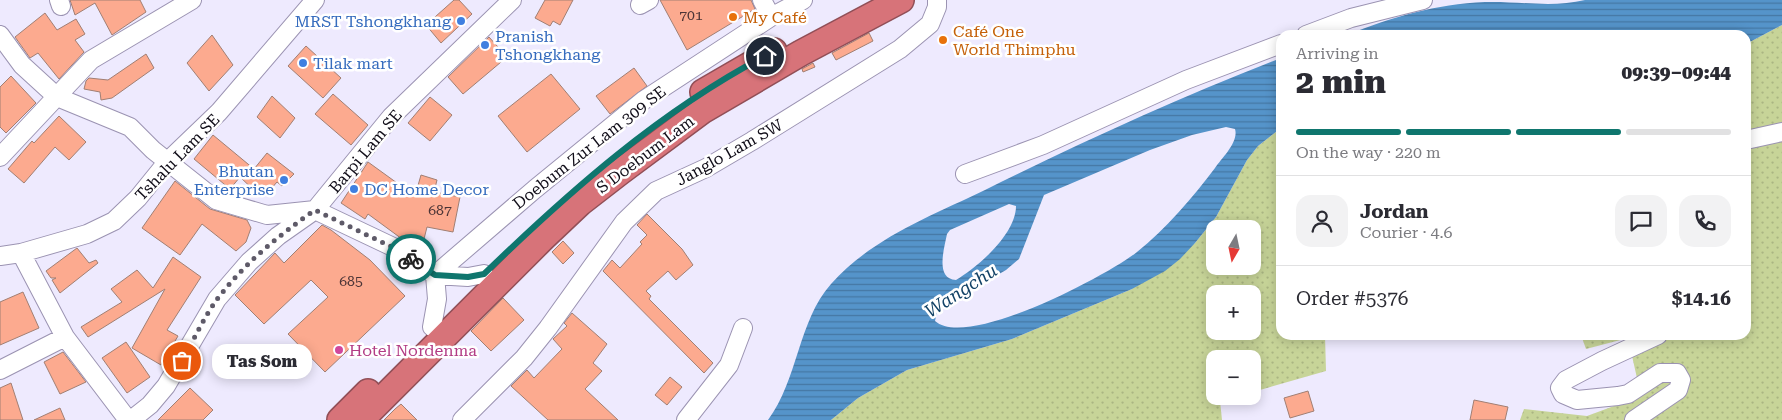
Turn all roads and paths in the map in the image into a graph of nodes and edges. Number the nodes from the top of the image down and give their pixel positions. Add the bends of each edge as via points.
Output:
1 (192, 0) edge
2 (315, 0) edge
3 (512, 0) edge
4 (762, 0) edge
5 (803, 0) edge
6 (868, 0) edge
7 (901, 0) edge
8 (937, 0) edge
9 (1423, 0) edge
10 (771, 17) junction
11 (1319, 30) edge
12 (0, 35) edge
13 (1276, 46) edge
14 (57, 97) junction
15 (1782, 132) edge
16 (1751, 139) edge
17 (0, 157) edge
18 (168, 161) junction
19 (964, 174) dead end
20 (315, 210) junction
21 (20, 253) junction
22 (0, 256) edge
23 (484, 274) junction
24 (435, 275) junction
25 (432, 327) junction
26 (743, 328) dead end
27 (65, 337) junction
28 (1647, 340) edge
29 (0, 370) edge
30 (129, 420) edge
31 (340, 420) edge
32 (362, 420) edge
33 (462, 420) edge
34 (686, 420) edge
35 (1634, 420) edge

1 - 14 street via 91,60
2 - 18 street, Tshalu Lam SE via 219,112
3 - 20 street, Barpi Lam SE via 391,117
4 - 10 street
5 - 10 street, Doebum Zur Lam 309 SE
6 - 23 highway, S Doebum Lam via 738,70 691,100 586,179
7 - 32 highway, S Doebum Lam via 702,111 606,182 549,232
8 - 33 street, Janglo Lam SW via 930,24 900,49 721,159 656,190 624,222 524,358
9 - 11 street via 1351,18
10 - 24 street, Doebum Zur Lam 309 SE via 644,100
12 - 14 street via 22,65
13 - 19 street via 1186,80 1043,145
14 - 17 street
14 - 18 street via 130,127
15 - 16 street
18 - 20 street via 216,200 252,212 276,216
18 - 21 street, Tshalu Lam SE via 138,198 102,229
20 - 24 street via 392,247
20 - 30 street, Barpi Lam SE via 248,262 217,299 166,386 150,405
21 - 22 street, Tshalu Lam SE
21 - 27 street
23 - 24 street via 468,277
23 - 25 highway, S Doebum Lam
24 - 25 street via 438,299
25 - 31 highway, S Doebum Lam
26 - 34 street via 729,365
27 - 29 street
27 - 30 street
28 - 35 street via 1577,373 1562,382 1560,388 1568,398 1587,400 1628,394 1660,373 1677,373 1681,380 1678,390

